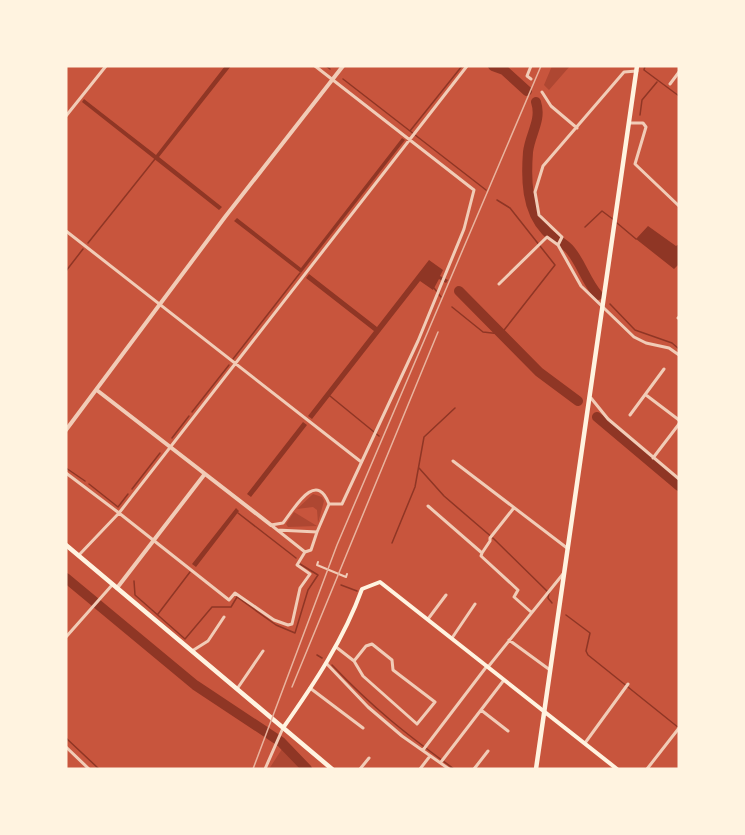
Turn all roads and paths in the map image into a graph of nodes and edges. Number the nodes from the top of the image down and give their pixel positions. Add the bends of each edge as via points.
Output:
1 (106, 66) edge
2 (315, 66) edge
3 (343, 66) edge
4 (467, 66) edge
5 (531, 66) edge
6 (637, 68) edge
7 (679, 72) edge
8 (332, 79) junction
9 (531, 80) dead end
10 (670, 84) dead end
11 (542, 92) dead end
12 (66, 116) edge
13 (630, 123) junction
14 (577, 128) junction
15 (412, 136) junction
16 (679, 206) edge
17 (66, 231) edge
18 (558, 245) junction
19 (499, 284) dead end
20 (159, 305) junction
21 (602, 308) junction
22 (679, 355) edge
23 (234, 364) junction
24 (664, 369) dead end
25 (98, 391) junction
26 (646, 395) junction
27 (589, 397) junction
28 (630, 416) dead end
29 (66, 421) edge
30 (679, 422) edge
31 (71, 424) junction
32 (66, 430) edge
33 (170, 447) junction
34 (652, 458) junction
35 (360, 461) junction
36 (453, 461) dead end
37 (66, 473) edge
38 (204, 475) junction
39 (679, 479) edge
40 (329, 504) junction
41 (428, 506) dead end
42 (513, 509) junction
43 (119, 513) junction
44 (271, 525) junction
45 (277, 530) junction
46 (317, 531) junction
47 (154, 540) junction
48 (66, 545) edge
49 (567, 548) junction
50 (304, 552) junction
51 (482, 553) junction
52 (79, 556) junction
53 (318, 562) dead end
54 (347, 574) dead end
55 (563, 574) junction
56 (115, 586) junction
57 (446, 595) dead end
58 (475, 603) dead end
59 (531, 612) junction
60 (224, 617) dead end
61 (428, 619) junction
62 (66, 637) edge
63 (452, 638) junction
64 (509, 640) junction
65 (336, 647) junction
66 (263, 651) dead end
67 (191, 652) junction
68 (354, 661) junction
69 (326, 663) junction
70 (488, 667) junction
71 (550, 670) junction
72 (504, 680) junction
73 (628, 684) dead end
74 (310, 688) junction
75 (236, 690) junction
76 (480, 710) junction
77 (544, 712) junction
78 (283, 728) junction
79 (363, 728) dead end
80 (678, 729) edge
81 (508, 731) dead end
82 (585, 744) junction
83 (66, 747) edge
84 (425, 748) junction
85 (488, 751) dead end
86 (430, 755) junction
87 (369, 758) dead end
88 (442, 760) junction
89 (89, 769) edge
90 (265, 769) edge
91 (332, 769) edge
92 (360, 769) edge
93 (420, 769) edge
94 (449, 769) edge
95 (474, 769) edge
96 (536, 769) edge
97 (617, 769) edge
98 (647, 769) edge

1 - 12 street
2 - 8 street
3 - 8 street
4 - 15 street
5 - 9 street via 527,76
6 - 13 main road
6 - 14 street via 624,72
7 - 10 street
8 - 15 street
8 - 20 street
11 - 14 street via 551,106
13 - 16 street via 643,123 646,127 635,164
13 - 21 main road
14 - 18 street via 543,166 535,192 539,214 562,237
15 - 23 street
15 - 35 street via 474,189 464,229 438,293
17 - 20 street
18 - 19 street via 546,237
18 - 21 street via 581,286
20 - 23 street
20 - 25 street
21 - 22 street via 634,337
21 - 27 main road
23 - 33 street
23 - 35 street
24 - 26 street
25 - 31 street
25 - 33 street
26 - 28 street
26 - 30 street
27 - 34 street via 608,420
27 - 49 main road
29 - 31 street
30 - 34 street
31 - 32 street
33 - 38 street
33 - 43 street
34 - 39 street
35 - 40 street via 342,504
36 - 42 street
37 - 43 street
38 - 44 street
38 - 47 street
40 - 44 street via 326,496 313,489 283,523
40 - 46 street
41 - 51 street
42 - 49 street
42 - 51 street
43 - 47 street
43 - 52 street
44 - 45 street
45 - 46 street
45 - 50 street
46 - 50 street via 311,550
47 - 50 street via 229,600 235,593 288,625 292,624 300,588 310,574 297,565
47 - 56 street
48 - 52 main road
49 - 55 main road
51 - 59 street via 518,590 514,597
52 - 56 main road
53 - 54 street via 326,569 346,577
55 - 59 street
55 - 71 main road
56 - 62 street
56 - 67 main road
57 - 61 street
58 - 63 street
59 - 64 street
60 - 67 street via 208,641
61 - 63 main road
61 - 65 main road via 380,582 362,589
63 - 70 main road
64 - 70 street
64 - 71 street
65 - 68 street
65 - 69 main road
66 - 75 street
67 - 75 main road
68 - 68 street via 372,644 392,660 393,670 435,702 417,724 363,676
69 - 74 main road
69 - 84 street via 368,707
70 - 72 main road
70 - 84 street
71 - 77 main road
72 - 76 street
72 - 77 main road
73 - 82 street
74 - 78 main road
74 - 79 street
75 - 78 main road
76 - 81 street
76 - 88 street
77 - 82 main road
77 - 96 main road
78 - 90 street
78 - 91 main road
80 - 98 street
82 - 97 main road
83 - 89 street
84 - 86 street
85 - 95 street
86 - 88 street
86 - 93 street
87 - 92 street
88 - 94 street

